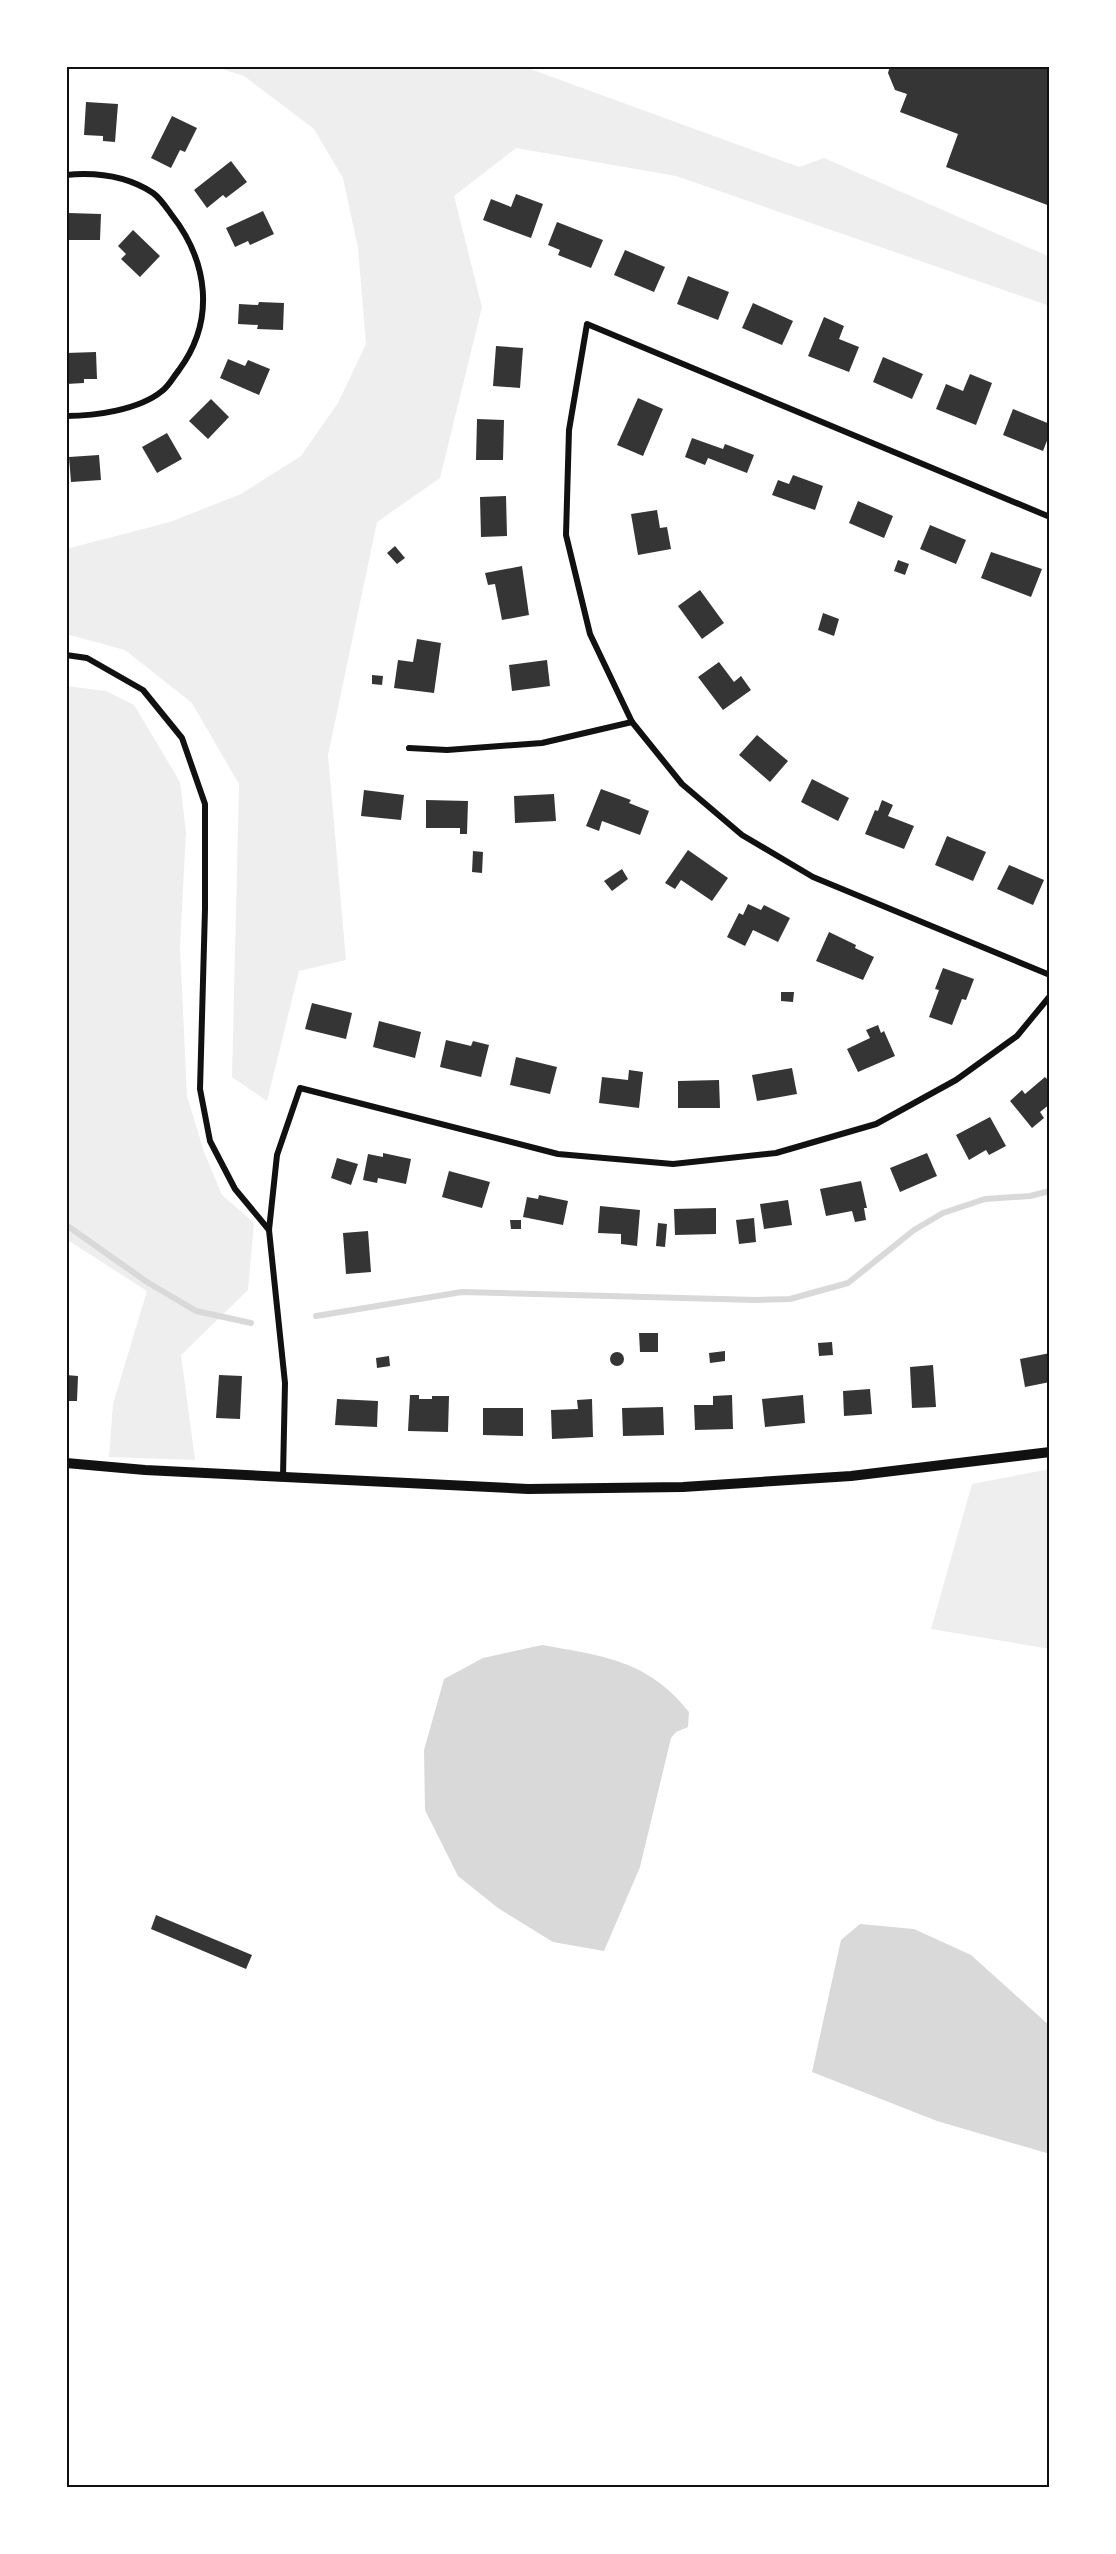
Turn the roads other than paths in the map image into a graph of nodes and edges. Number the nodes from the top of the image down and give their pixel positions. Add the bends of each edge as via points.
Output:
1 (66, 175) edge
2 (66, 416) edge
3 (1050, 517) edge
4 (66, 655) edge
5 (632, 723) junction
6 (409, 748) dead end
7 (1050, 975) edge
8 (1050, 996) edge
9 (269, 1230) junction
10 (1050, 1452) edge
11 (66, 1463) edge
12 (283, 1476) junction

1 - 2 street via 123,177 155,194 181,227 201,271 203,318 186,360 163,391 129,407 90,416
3 - 5 street via 587,324 569,430 566,535 590,634
4 - 9 street via 87,658 143,690 182,738 205,804 200,1089 210,1141 235,1190
5 - 6 street via 542,743 447,750
5 - 7 street via 682,784 742,835 813,877
8 - 9 street via 1017,1036 956,1080 876,1124 776,1153 673,1164 558,1154 300,1088 277,1155
9 - 12 street via 285,1383
10 - 12 street via 851,1476 683,1487 528,1488
11 - 12 street

